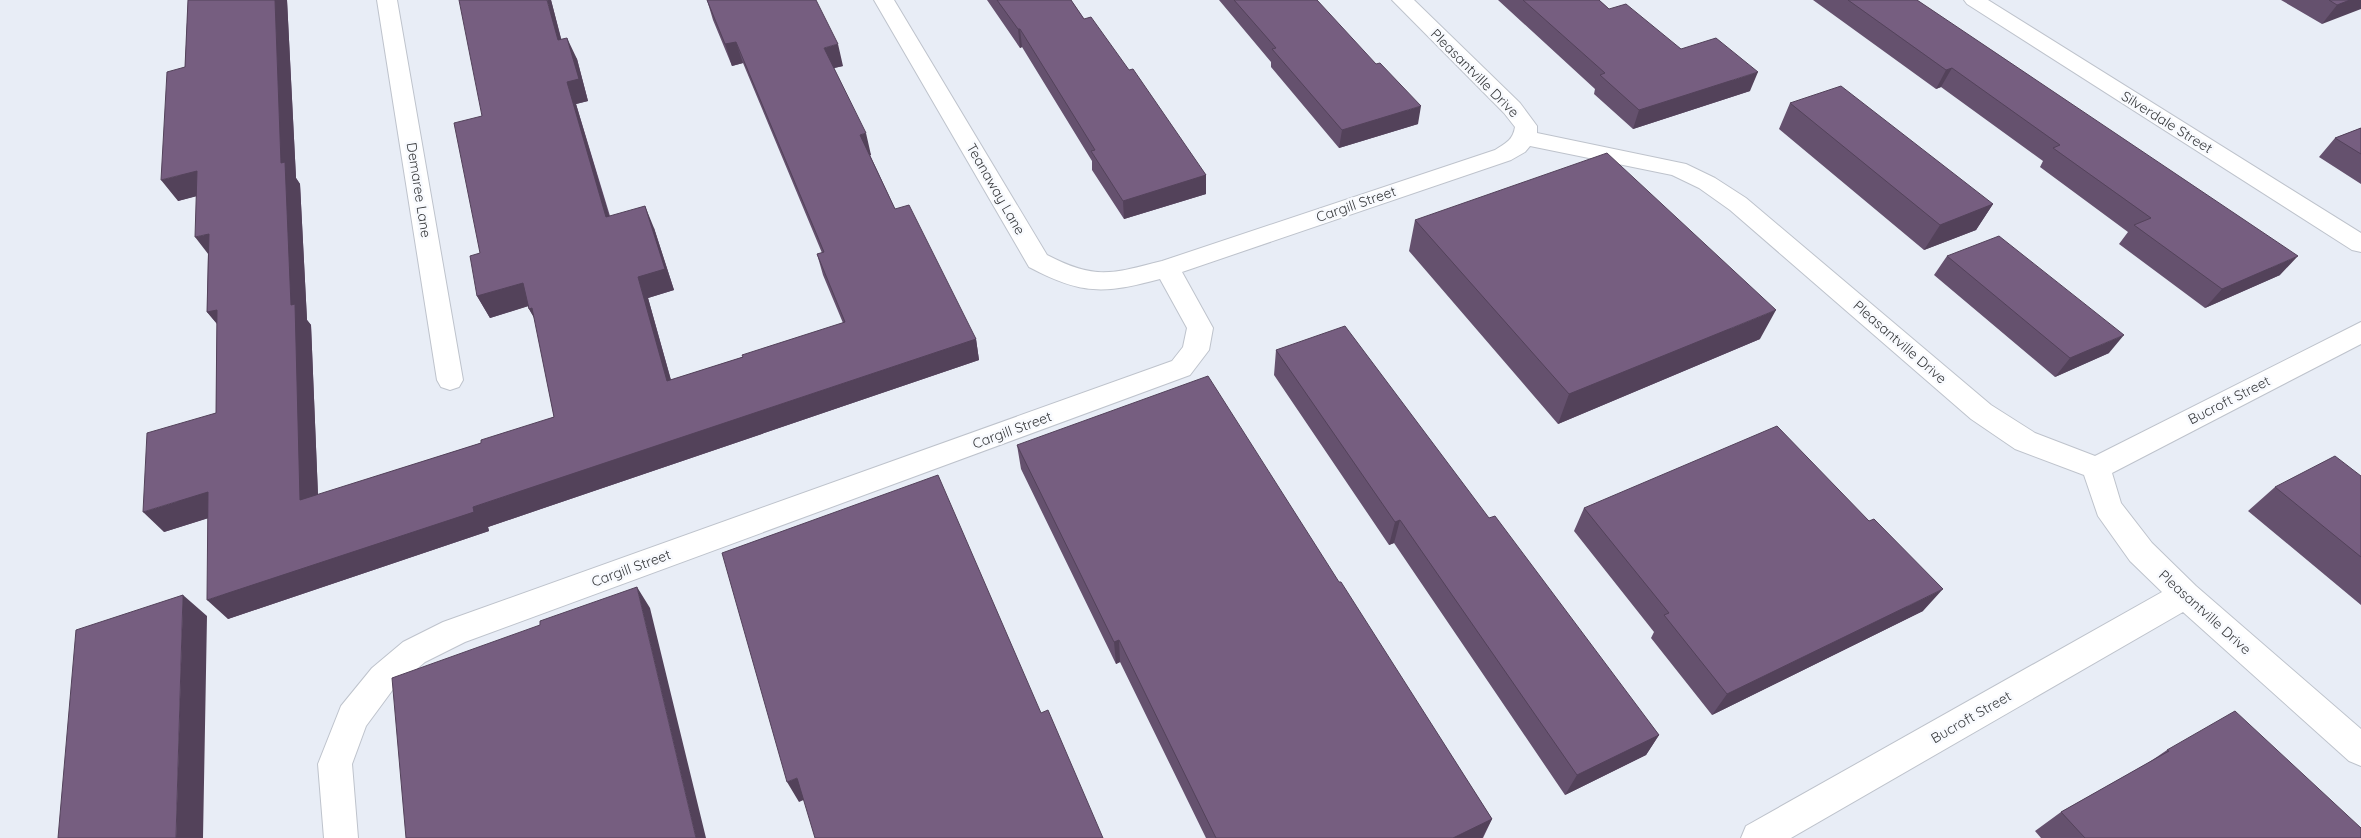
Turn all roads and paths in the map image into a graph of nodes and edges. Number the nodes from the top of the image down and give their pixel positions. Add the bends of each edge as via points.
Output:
1 (387, 0) edge
2 (884, 0) edge
3 (1402, 0) edge
4 (1974, 0) edge
5 (1525, 138) junction
6 (2361, 244) edge
7 (1167, 268) junction
8 (2361, 332) edge
9 (450, 380) dead end
10 (2096, 468) junction
11 (2185, 595) junction
12 (2361, 750) edge
13 (341, 838) edge
14 (1758, 838) edge

1 - 9 street, Demaree Lane
2 - 7 street, Teanaway Lane via 1038,261 1062,275 1094,283
3 - 5 street, Pleasantville Drive via 1512,108 1526,126
4 - 6 street, Silverdale Street
5 - 7 street, Cargill Street via 1517,147 1503,154
5 - 10 street, Pleasantville Drive via 1678,169 1707,183 1738,204 1981,412 2025,441
7 - 13 street, Cargill Street via 1200,328 1196,350 1181,368 454,632 414,652 383,678 353,717 335,764
8 - 10 street, Bucroft Street
10 - 11 street, Pleasantville Drive via 2108,508 2141,552
11 - 12 street, Pleasantville Drive
11 - 14 street, Bucroft Street

